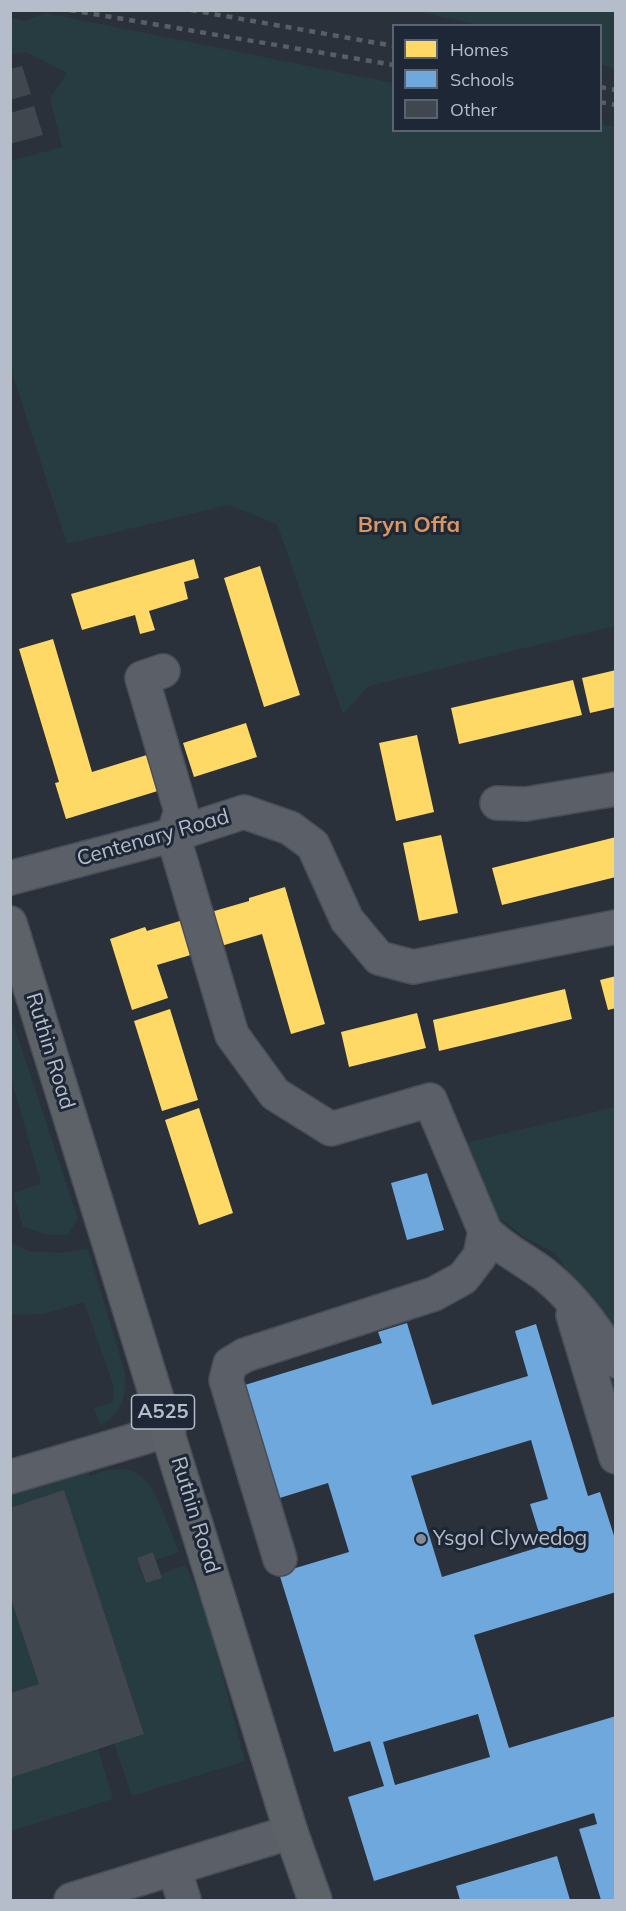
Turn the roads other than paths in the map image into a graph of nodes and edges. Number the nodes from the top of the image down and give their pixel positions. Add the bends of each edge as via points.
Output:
1 (163, 671) dead end
2 (615, 789) edge
3 (497, 803) dead end
4 (173, 835) junction
5 (10, 878) edge
6 (10, 923) edge
7 (615, 927) edge
8 (485, 1231) junction
9 (568, 1296) junction
10 (615, 1361) edge
11 (169, 1430) junction
12 (615, 1457) edge
13 (10, 1477) edge
14 (279, 1559) dead end
15 (291, 1832) junction
16 (174, 1869) junction
17 (71, 1900) edge
18 (184, 1900) edge
19 (315, 1900) edge

1 - 4 street via 142,678 181,811
2 - 3 street via 526,804
4 - 5 street, Centenary Road
4 - 7 street, Centenary Road via 244,812 290,828 313,845 346,920 380,958 413,967
4 - 8 street via 232,1035 275,1094 331,1129 430,1100
6 - 11 main road, Ruthin Road / A525
8 - 9 street via 498,1245
8 - 14 street via 480,1256 463,1278 434,1294 245,1355 230,1364 226,1380
9 - 10 street
9 - 12 street
11 - 13 street
11 - 15 main road, Ruthin Road / A525
15 - 16 street
15 - 19 main road, Ruthin Road / A525
16 - 17 street
16 - 18 street

